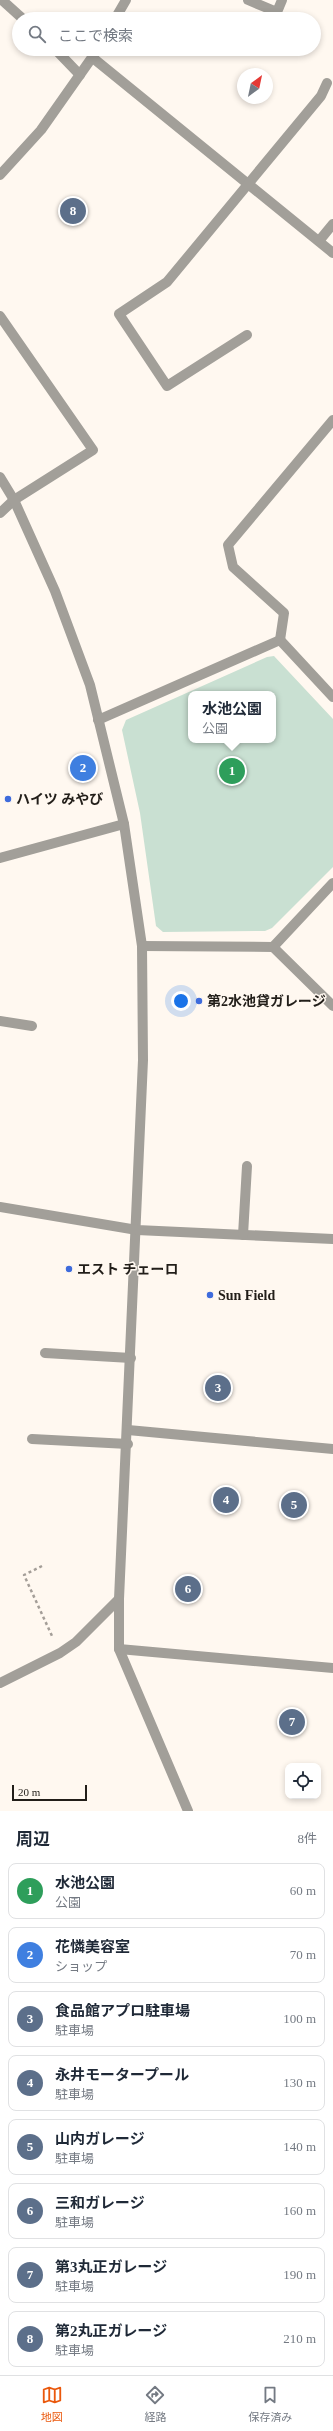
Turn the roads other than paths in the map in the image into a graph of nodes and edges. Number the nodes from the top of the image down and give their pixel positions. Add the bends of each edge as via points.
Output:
1 (2, 0) edge
2 (126, 0) edge
3 (248, 0) edge
4 (282, 0) edge
5 (15, 12) edge
6 (119, 12) edge
7 (62, 56) edge
8 (93, 56) edge
9 (98, 56) edge
10 (80, 75) junction
11 (327, 83) dead end
12 (0, 175) edge
13 (247, 184) junction
14 (333, 224) edge
15 (319, 241) junction
16 (333, 253) edge
17 (0, 316) edge
18 (247, 335) dead end
19 (333, 420) edge
20 (0, 477) edge
21 (14, 500) junction
22 (0, 513) edge
23 (280, 640) junction
24 (333, 697) edge
25 (98, 720) junction
26 (124, 824) junction
27 (0, 858) edge
28 (333, 883) edge
29 (142, 946) junction
30 (273, 946) junction
31 (333, 1006) edge
32 (0, 1021) edge
33 (32, 1026) dead end
34 (247, 1166) dead end
35 (0, 1206) edge
36 (136, 1230) junction
37 (243, 1235) junction
38 (333, 1239) edge
39 (45, 1353) dead end
40 (131, 1358) junction
41 (128, 1430) junction
42 (32, 1439) dead end
43 (128, 1444) junction
44 (333, 1449) edge
45 (119, 1599) junction
46 (119, 1649) junction
47 (333, 1668) edge
48 (0, 1683) edge
49 (188, 1811) edge

1 - 5 street
2 - 6 street
3 - 4 street via 277,12
7 - 10 street
8 - 10 street
9 - 13 street
10 - 12 street via 41,130
11 - 13 street via 321,96
13 - 15 street
13 - 18 street via 167,282 119,314 167,386
14 - 15 street
15 - 16 street
17 - 21 street via 92,450
19 - 23 street via 228,545 233,567 284,613
20 - 21 street
21 - 22 street
21 - 25 street via 55,591 90,684
23 - 24 street
23 - 25 street
25 - 26 street
26 - 27 street
26 - 29 street
28 - 30 street
29 - 30 street
29 - 36 street via 143,1060
30 - 31 street
32 - 33 street
34 - 37 street
35 - 36 street
36 - 37 street
36 - 40 street
37 - 38 street
39 - 40 street
40 - 41 street
41 - 43 street
41 - 44 street
42 - 43 street
43 - 45 street
45 - 46 street
45 - 48 street via 76,1642 60,1653
46 - 47 street
46 - 49 street

